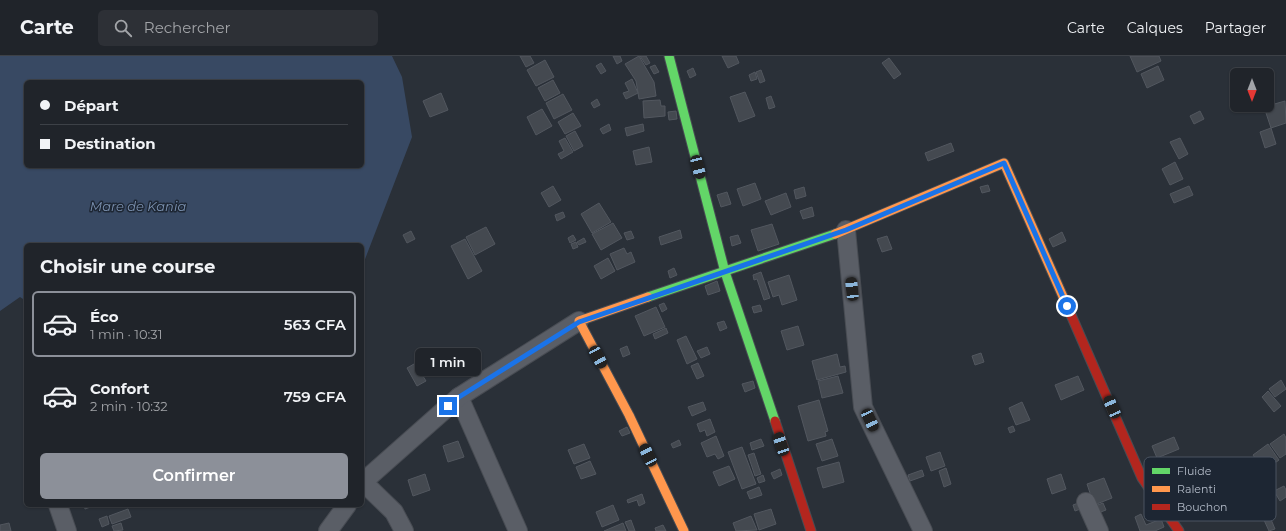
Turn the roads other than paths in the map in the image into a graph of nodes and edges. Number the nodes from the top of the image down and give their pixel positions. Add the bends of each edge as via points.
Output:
1 (669, 56) edge
2 (846, 230) junction
3 (725, 272) junction
4 (579, 322) junction
5 (459, 397) junction
6 (1144, 481) edge
7 (364, 482) edge
8 (364, 484) edge
9 (1086, 502) dead end
10 (59, 507) edge
11 (346, 507) edge
12 (1172, 521) edge
13 (67, 531) edge
14 (328, 531) edge
15 (404, 531) edge
16 (518, 531) edge
17 (684, 531) edge
18 (811, 531) edge
19 (923, 531) edge
20 (1100, 531) edge
21 (1179, 531) edge

1 - 3 street
2 - 3 street
2 - 6 street via 1004,163
2 - 19 street via 863,407
3 - 4 street
3 - 18 street
4 - 5 street
4 - 17 street via 629,415
5 - 7 street
5 - 16 street
8 - 15 street via 394,512
9 - 20 street
10 - 13 street
11 - 14 street
12 - 21 street

